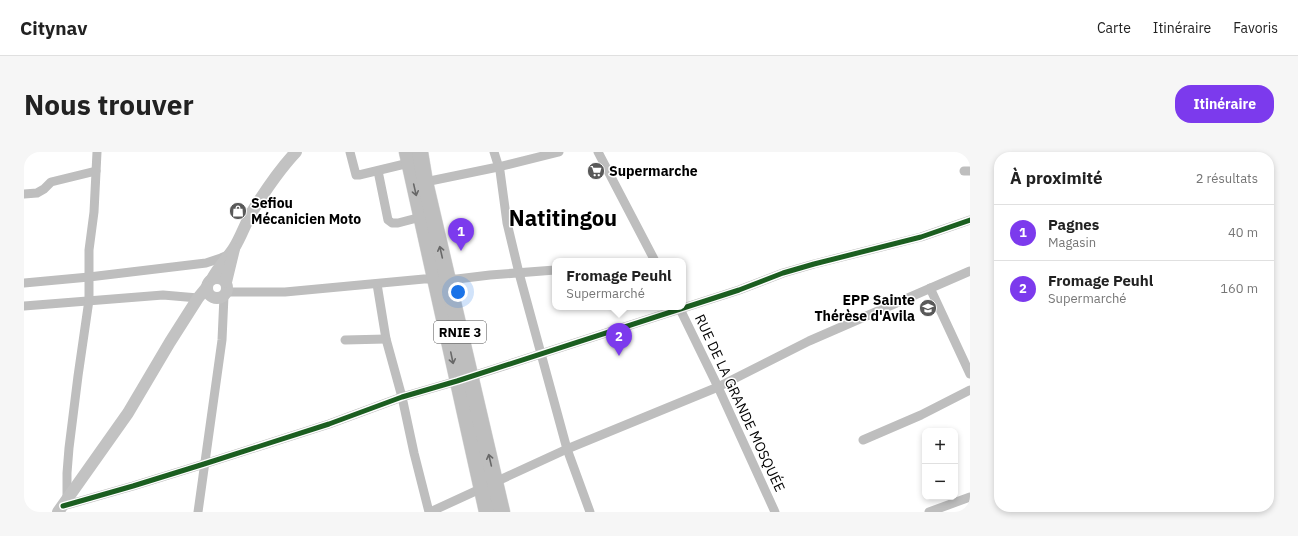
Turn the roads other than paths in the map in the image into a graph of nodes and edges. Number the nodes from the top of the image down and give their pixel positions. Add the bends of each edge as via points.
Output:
1 (96, 152) edge
2 (296, 152) edge
3 (350, 152) edge
4 (494, 152) edge
5 (559, 152) edge
6 (598, 152) edge
7 (412, 156) edge
8 (498, 167) junction
9 (96, 171) junction
10 (378, 171) junction
11 (425, 182) junction
12 (24, 194) edge
13 (421, 217) junction
14 (970, 220) edge
15 (232, 251) junction
16 (653, 258) edge
17 (552, 270) edge
18 (970, 271) edge
19 (519, 273) junction
20 (90, 277) junction
21 (442, 279) junction
22 (24, 282) edge
23 (210, 283) junction
24 (377, 284) junction
25 (930, 288) junction
26 (226, 290) junction
27 (198, 298) junction
28 (89, 300) junction
29 (24, 306) edge
30 (686, 306) edge
31 (673, 310) edge
32 (680, 310) edge
33 (386, 339) junction
34 (345, 340) dead end
35 (541, 354) junction
36 (970, 374) edge
37 (464, 379) junction
38 (718, 387) junction
39 (970, 390) edge
40 (402, 397) junction
41 (863, 440) dead end
42 (567, 449) junction
43 (204, 464) junction
44 (488, 485) junction
45 (970, 498) edge
46 (63, 506) edge
47 (198, 512) edge
48 (430, 512) edge
49 (487, 512) edge
50 (502, 512) edge
51 (590, 512) edge
52 (775, 512) edge
53 (929, 512) edge

1 - 9 street
2 - 15 street via 261,197
3 - 10 street via 356,175
4 - 8 street
5 - 8 street
6 - 16 street
7 - 10 street
7 - 11 highway, RNIE 3
7 -> 13 highway, RNIE 3
8 - 11 street
8 - 19 street via 503,185 507,223
9 - 12 street via 51,182 37,193
9 - 20 street
10 - 13 street via 388,220 398,223
21 -> 11 highway, RNIE 3
13 - 21 highway, RNIE 3
14 - 30 street via 921,238 795,269
15 - 20 street via 222,258 206,263
15 - 23 street via 219,266
15 - 26 street
17 - 19 street
18 - 25 street
19 - 21 street
19 - 35 street
20 - 22 street
20 - 28 street
21 - 24 street
21 - 37 highway, RNIE 3
23 - 26 street via 222,278
23 - 26 street via 208,292 215,298
23 - 27 street
24 - 26 street via 285,292
24 - 33 street
25 - 36 street
25 - 38 street via 809,341
26 - 43 street via 222,340
27 - 28 street via 163,295
27 - 46 street via 128,413
28 - 29 street
28 - 46 street
31 - 35 street
32 - 38 street, RUE DE LA GRANDE MOSQUÉE
33 - 34 street
33 - 40 street
35 - 37 street
35 - 42 street
37 - 40 street
37 - 44 highway, RNIE 3
38 - 42 street
38 - 52 street, RUE DE LA GRANDE MOSQUÉE
39 - 41 street
40 - 43 street via 329,424
40 - 48 street
42 - 44 street
42 - 51 street
43 - 46 street
43 - 47 street
44 - 48 street
44 - 49 highway, RNIE 3
44 - 50 highway, RNIE 3
45 - 53 street

